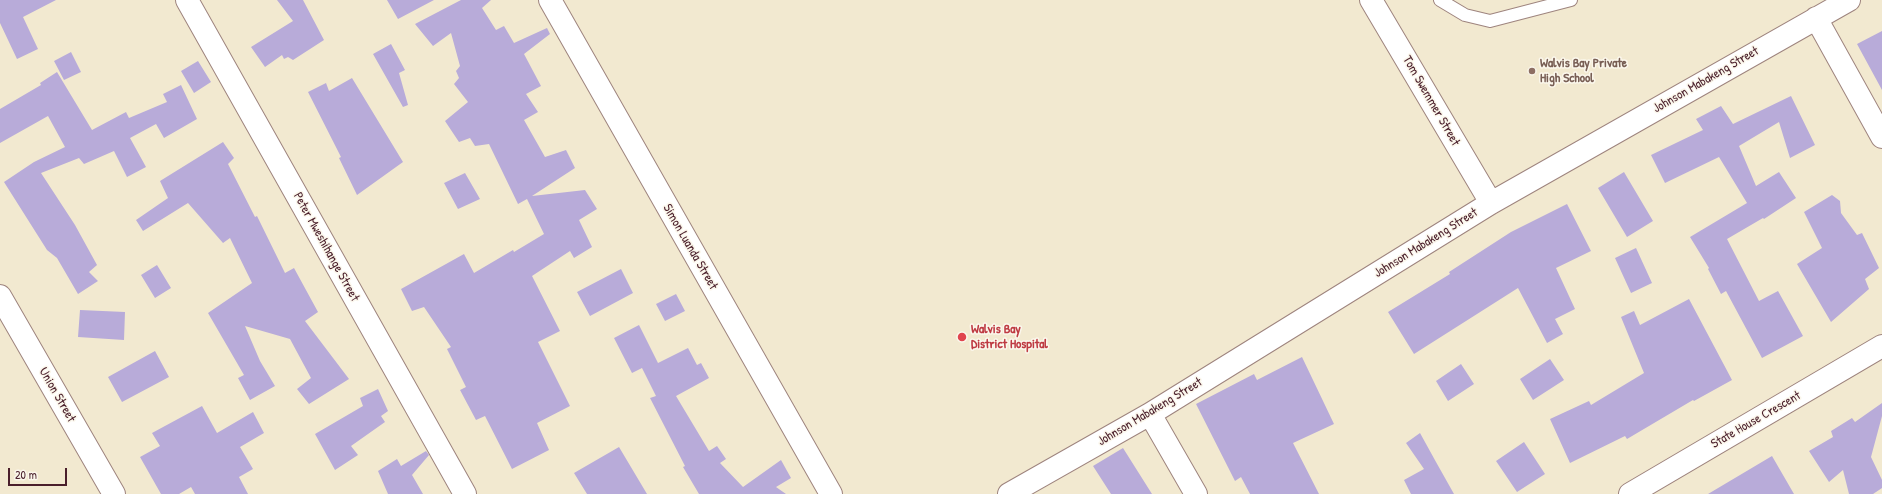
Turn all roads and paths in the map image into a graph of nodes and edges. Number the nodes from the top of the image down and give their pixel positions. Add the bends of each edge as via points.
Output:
1 (188, 0) edge
2 (550, 0) edge
3 (1371, 0) edge
4 (1440, 0) edge
5 (1571, 0) edge
6 (1849, 0) edge
7 (1816, 18) junction
8 (1882, 137) edge
9 (1491, 203) junction
10 (0, 296) edge
11 (1882, 346) edge
12 (1150, 414) junction
13 (114, 494) edge
14 (465, 494) edge
15 (831, 494) edge
16 (1008, 494) edge
17 (1196, 494) edge
18 (1630, 494) edge

1 - 14 street, Peter Mweshihange Street
2 - 15 street, Simon Luanda Street
3 - 9 street, Tom Swemmer Street
4 - 5 lane via 1465,16 1490,21
6 - 7 street, Johnson Mabakeng Street
7 - 8 street
7 - 9 street, Johnson Mabakeng Street
9 - 12 street, Johnson Mabakeng Street
10 - 13 street, Union Street
11 - 18 street, State House Crescent
12 - 16 street, Johnson Mabakeng Street
12 - 17 street

